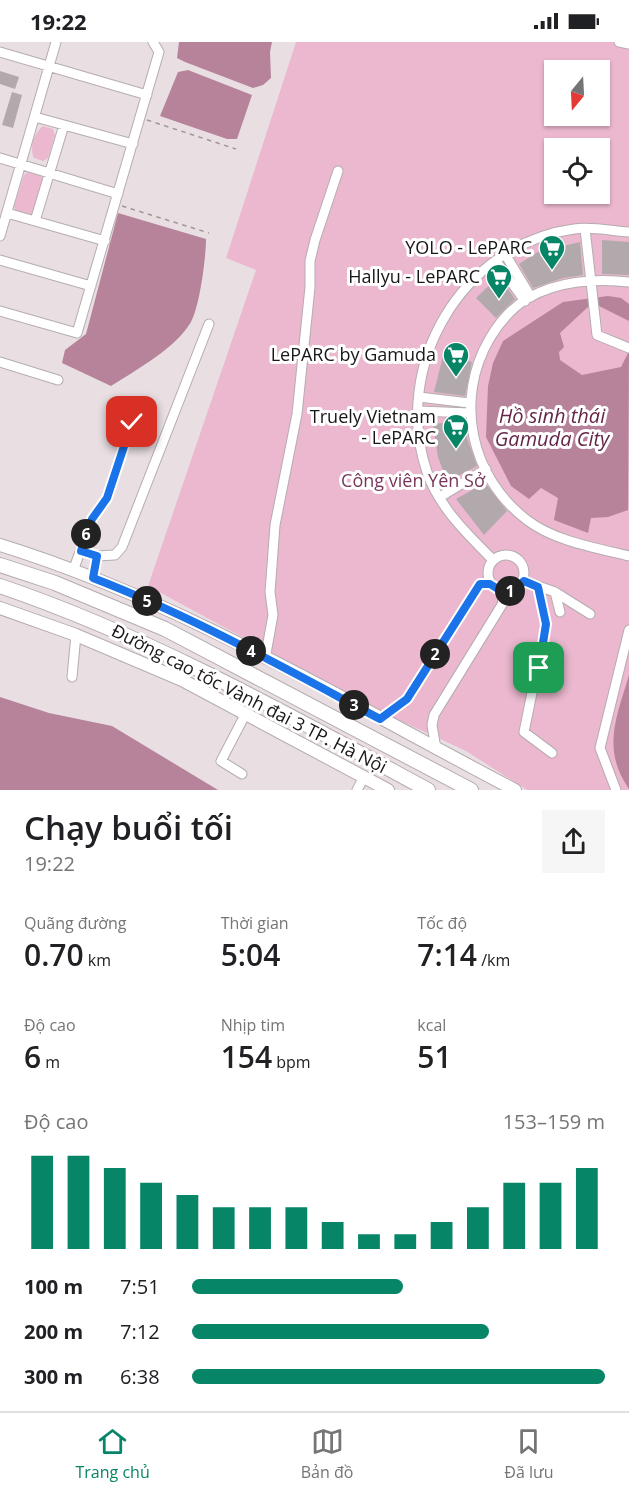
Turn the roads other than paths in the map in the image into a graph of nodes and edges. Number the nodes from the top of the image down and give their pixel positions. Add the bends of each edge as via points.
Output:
1 (56, 42) edge
2 (153, 42) edge
3 (619, 42) edge
4 (629, 44) edge
5 (0, 52) edge
6 (49, 67) junction
7 (147, 95) junction
8 (34, 117) junction
9 (64, 125) junction
10 (133, 144) junction
11 (0, 158) edge
12 (21, 164) junction
13 (338, 171) dead end
14 (50, 173) junction
15 (118, 194) junction
16 (7, 213) junction
17 (35, 221) junction
18 (585, 229) junction
19 (629, 232) edge
20 (0, 236) edge
21 (105, 241) junction
22 (505, 254) junction
23 (0, 260) edge
24 (496, 261) junction
25 (590, 281) junction
26 (629, 282) edge
27 (91, 286) junction
28 (528, 299) junction
29 (0, 311) edge
30 (209, 324) dead end
31 (627, 347) edge
32 (0, 362) edge
33 (58, 380) dead end
34 (419, 398) junction
35 (470, 408) junction
36 (419, 411) junction
37 (132, 422) dead end
38 (485, 467) junction
39 (438, 495) junction
40 (0, 545) edge
41 (81, 551) junction
42 (97, 556) junction
43 (629, 556) edge
44 (492, 559) junction
45 (0, 565) edge
46 (73, 571) junction
47 (93, 578) junction
48 (524, 581) junction
49 (490, 584) junction
50 (0, 586) edge
51 (538, 587) junction
52 (501, 591) junction
53 (555, 592) junction
54 (0, 608) edge
55 (560, 612) dead end
56 (590, 614) dead end
57 (629, 630) edge
58 (76, 635) junction
59 (265, 659) junction
60 (72, 677) dead end
61 (246, 713) junction
62 (380, 719) junction
63 (436, 749) junction
64 (552, 753) dead end
65 (242, 774) dead end
66 (364, 777) junction
67 (357, 790) edge
68 (388, 790) edge
69 (428, 790) edge
70 (471, 790) edge
71 (515, 790) edge
72 (616, 790) edge

1 - 6 street
2 - 7 street via 159,52
3 - 4 street
5 - 6 street
6 - 7 street
6 - 8 street
7 - 10 street
8 - 9 street
8 - 12 street
9 - 10 street
9 - 14 street
10 - 15 street
11 - 12 street
12 - 14 street
12 - 16 street
13 - 59 street via 310,261 297,414 274,525 270,592 273,615
14 - 15 street
14 - 17 street
15 - 21 street
16 - 17 street
16 - 20 street
17 - 21 street
18 - 19 street
18 - 22 street via 547,235
18 - 25 street
21 - 27 street
22 - 24 street
22 - 28 street
23 - 27 street
24 - 28 street
24 - 34 street via 471,280 441,320 426,353
25 - 26 street
25 - 28 street via 563,285
25 - 31 street via 597,336
27 - 29 street via 76,333
28 - 35 street via 498,324 481,354
30 - 42 street via 123,547 115,555
32 - 33 street
34 - 35 street
34 - 36 street
35 - 36 street
35 - 38 street via 475,446
36 - 39 street via 418,431 427,472
37 - 41 street via 107,498 92,519
38 - 39 street
38 - 43 street via 499,493 528,521 555,535
39 - 44 street
40 - 46 main road
41 - 42 street
41 - 46 street
42 - 47 street
44 - 48 street via 504,554 517,557 525,568
44 - 49 street via 487,571
45 - 70 highway, Đường cao tốc Vành đai 3 TP. Hà Nội via 165,628
46 - 47 main road
47 - 59 main road
48 - 51 street
48 - 52 street via 514,590
49 - 52 street
49 - 62 street via 480,584 407,699
50 - 69 highway, Đường cao tốc Vành đai 3 TP. Hà Nội via 156,649
51 - 53 street
51 - 64 street via 546,624 524,732
52 - 63 street via 503,603 434,716
53 - 55 street
53 - 56 street
54 - 58 main road
57 - 72 street via 600,748
58 - 60 street
58 - 61 main road via 182,680
59 - 62 main road
61 - 65 street via 221,760
61 - 66 main road
62 - 63 main road
63 - 71 main road
66 - 67 street
66 - 68 main road

